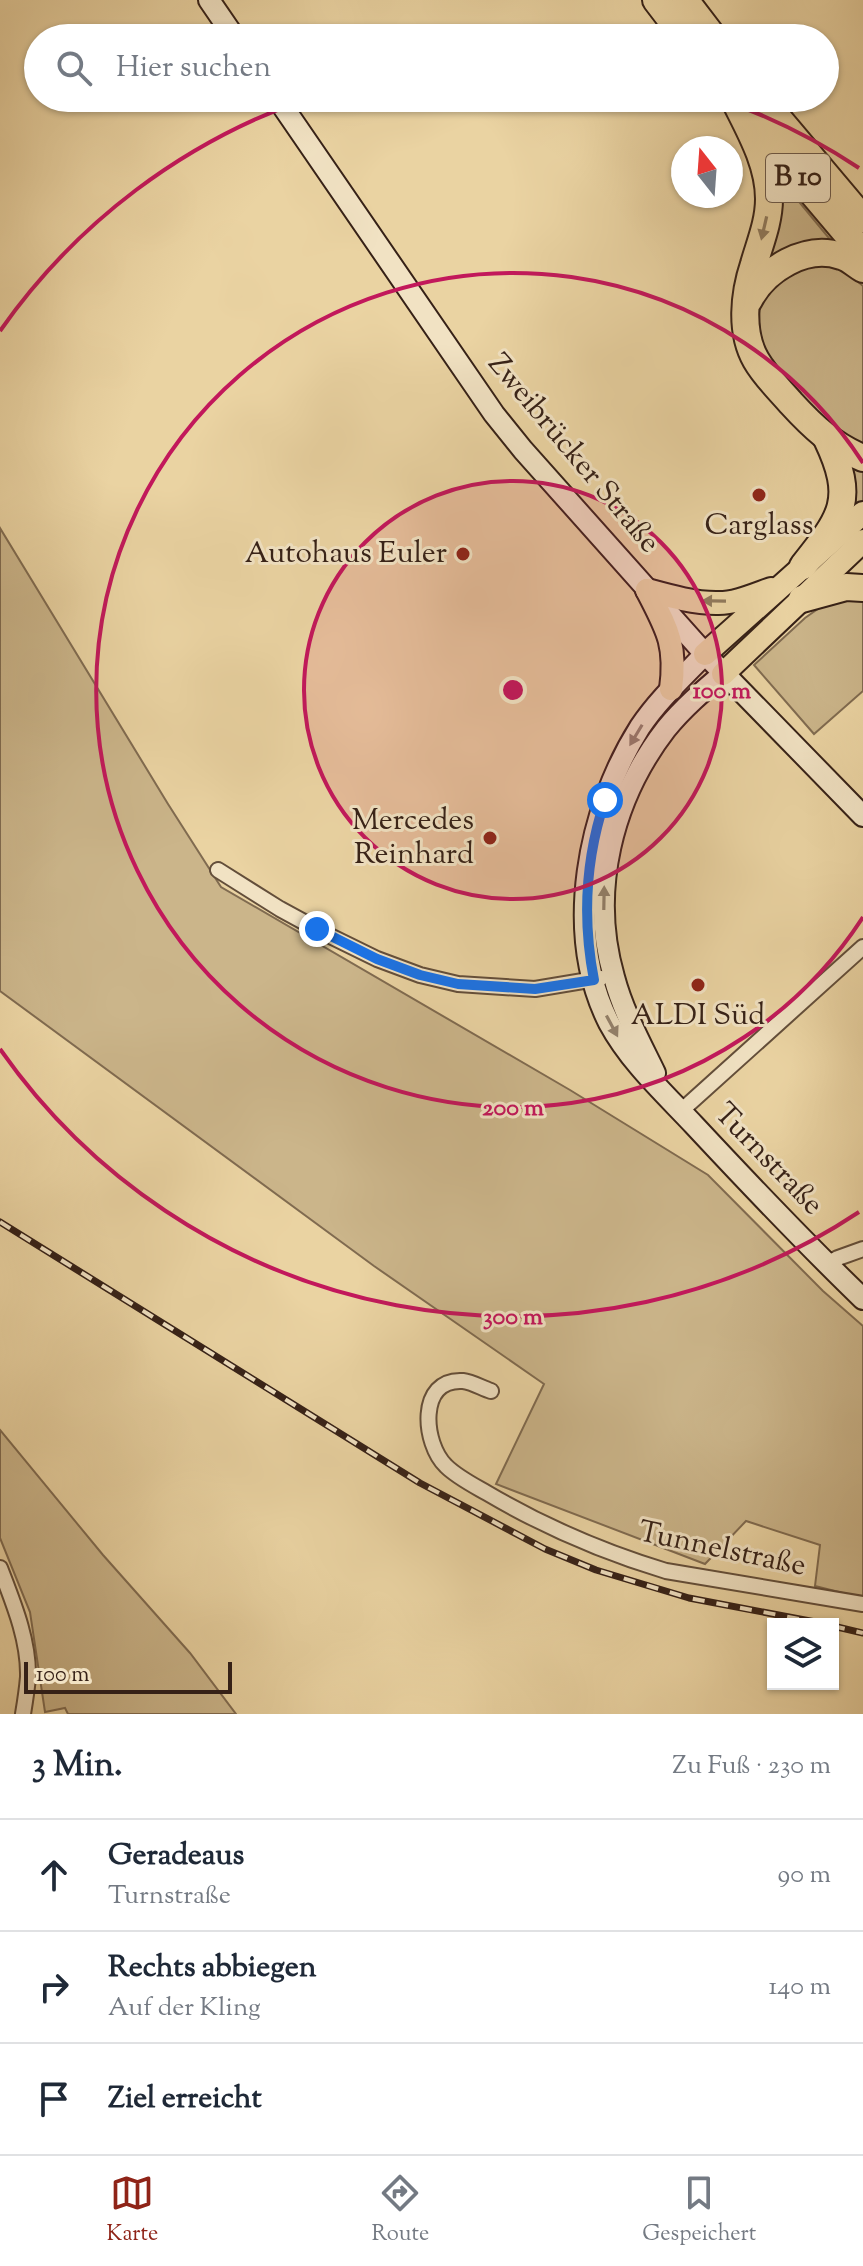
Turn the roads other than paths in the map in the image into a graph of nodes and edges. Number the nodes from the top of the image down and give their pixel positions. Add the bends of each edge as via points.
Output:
1 (209, 0) edge
2 (656, 0) edge
3 (685, 0) edge
4 (225, 24) edge
5 (674, 24) edge
6 (703, 24) edge
7 (287, 112) edge
8 (747, 112) edge
9 (753, 112) edge
10 (759, 112) edge
11 (797, 142) junction
12 (863, 198) edge
13 (863, 219) edge
14 (863, 253) edge
15 (863, 269) edge
16 (746, 307) junction
17 (827, 439) junction
18 (863, 458) edge
19 (863, 513) edge
20 (863, 541) edge
21 (803, 566) junction
22 (863, 588) edge
23 (647, 590) junction
24 (791, 592) junction
25 (705, 654) junction
26 (723, 674) junction
27 (671, 689) junction
28 (863, 816) edge
29 (218, 870) dead end
30 (863, 947) edge
31 (604, 978) junction
32 (681, 1111) junction
33 (863, 1249) edge
34 (827, 1264) junction
35 (863, 1299) edge
36 (491, 1391) dead end
37 (0, 1568) edge
38 (863, 1604) edge
39 (23, 1714) edge

1 - 4 street
2 - 5 highway
3 - 6 highway
7 - 23 street, Zweibrücker Straße via 494,414
8 -> 16 highway via 769,199
9 - 14 highway, B 10
10 - 11 highway, B 10
11 - 12 highway
11 - 13 highway, B 10
15 - 16 highway via 844,256 824,252 791,260 771,273
16 - 17 highway via 745,328 755,360
17 - 18 highway
17 - 21 highway via 841,471 843,499 839,516
19 - 21 main road
20 - 24 main road
21 - 24 main road
22 - 24 highway
24 -> 23 main road via 718,604
23 - 25 street, Zweibrücker Straße
23 - 27 main road via 672,649
24 - 25 main road
24 - 26 main road
25 - 26 street, Zweibrücker Straße
25 - 27 street, Turnstraße
26 - 28 street, Zweibrücker Straße
31 -> 26 street, Turnstraße via 604,894 618,813 638,770 668,727
27 -> 31 street, Turnstraße via 623,758 599,819 586,926
29 - 31 street via 326,934 420,975 458,984 535,989
30 - 32 street
31 - 32 street, Turnstraße via 666,1094
32 - 34 street, Turnstraße
33 - 34 street
34 - 35 street, Turnstraße
36 - 38 street, Tunnelstraße via 451,1382 432,1397 428,1412 438,1457 497,1499 543,1524 666,1571
37 - 39 street via 26,1653

